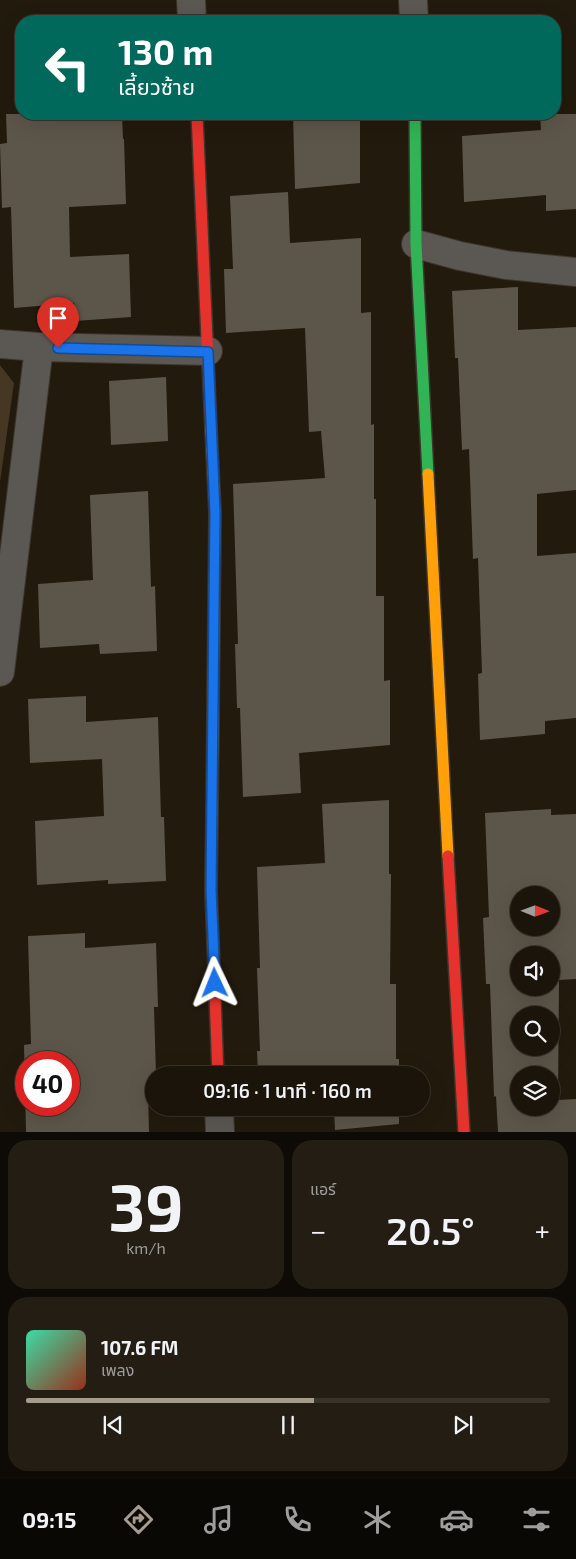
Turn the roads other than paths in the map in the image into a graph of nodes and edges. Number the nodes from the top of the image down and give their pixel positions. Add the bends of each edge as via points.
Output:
1 (191, 0) edge
2 (413, 0) edge
3 (192, 15) edge
4 (414, 15) edge
5 (197, 120) edge
6 (415, 120) edge
7 (416, 244) junction
8 (576, 272) edge
9 (0, 344) edge
10 (39, 347) junction
11 (208, 352) junction
12 (0, 672) edge
13 (218, 1066) edge
14 (219, 1116) edge
15 (220, 1132) edge
16 (464, 1132) edge

1 - 3 street
2 - 4 street
5 - 11 street
6 - 7 street
7 - 8 street via 506,265
7 - 16 street
9 - 10 street
10 - 11 street
10 - 12 street
11 - 13 street via 215,513 211,890
14 - 15 street

